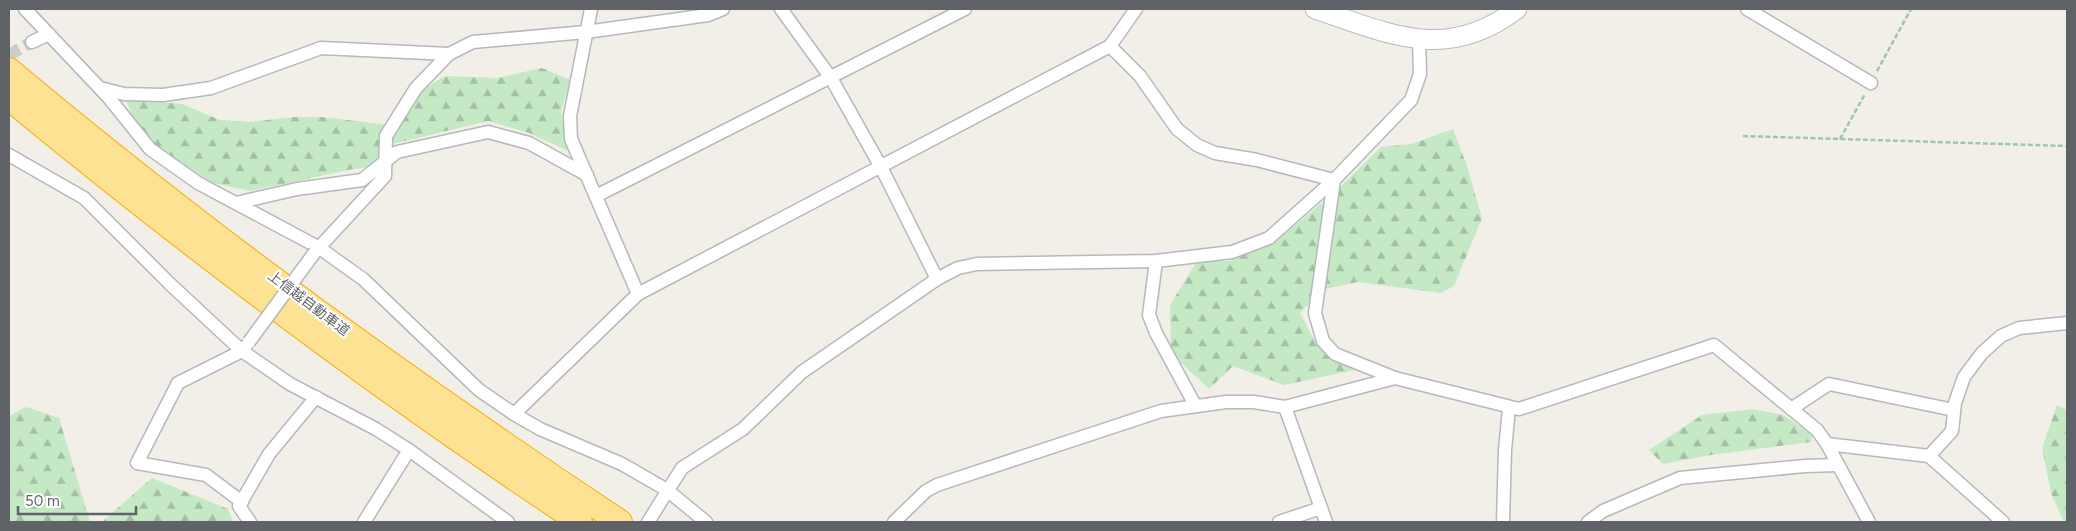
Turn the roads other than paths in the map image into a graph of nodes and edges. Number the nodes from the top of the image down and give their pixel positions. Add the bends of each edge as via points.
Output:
1 (25, 9) edge
2 (591, 9) edge
3 (723, 9) edge
4 (781, 9) edge
5 (965, 9) edge
6 (1136, 9) edge
7 (1315, 9) edge
8 (1517, 9) edge
9 (1747, 9) edge
10 (586, 32) junction
11 (48, 34) junction
12 (1419, 40) junction
13 (32, 42) tunnel mouth
14 (1110, 46) junction
15 (449, 54) junction
16 (9, 70) edge
17 (832, 78) junction
18 (1871, 83) dead end
19 (100, 88) junction
20 (9, 98) edge
21 (9, 155) edge
22 (385, 164) junction
23 (881, 167) junction
24 (587, 175) junction
25 (1334, 180) junction
26 (596, 196) junction
27 (236, 203) junction
28 (316, 249) junction
29 (1156, 261) junction
30 (936, 279) junction
31 (638, 294) junction
32 (2067, 323) edge
33 (246, 347) junction
34 (1395, 378) junction
35 (316, 398) junction
36 (1195, 405) junction
37 (1285, 407) junction
38 (1509, 408) junction
39 (1791, 409) junction
40 (1954, 410) junction
41 (514, 414) junction
42 (1827, 444) junction
43 (409, 450) junction
44 (1929, 456) junction
45 (1838, 465) junction
46 (665, 494) junction
47 (242, 502) junction
48 (1321, 508) junction
49 (250, 522) edge
50 (364, 522) edge
51 (508, 522) edge
52 (580, 522) edge
53 (620, 522) edge
54 (648, 522) edge
55 (706, 522) edge
56 (894, 522) edge
57 (1279, 522) edge
58 (1326, 522) edge
59 (1503, 522) edge
60 (1588, 522) edge
61 (1869, 522) edge
62 (2003, 522) edge

1 - 11 street
2 - 10 street
3 - 10 street via 708,15
4 - 17 street
5 - 17 street
6 - 14 street
7 - 12 street
8 - 12 street via 1476,32 1442,41
9 - 18 street
10 - 15 street via 473,42
10 - 24 street via 570,116 571,139
11 - 13 street
11 - 19 street
12 - 25 street via 1420,74 1411,100
14 - 23 street
14 - 25 street via 1140,76 1177,129 1197,145 1215,153
15 - 19 street via 321,48 211,88 164,95 124,94
15 - 22 street via 416,88 386,136
16 - 53 highway, 上信越自動車道 via 313,307 479,427
17 - 23 street
17 - 26 street
19 - 27 street via 150,149 198,183
20 - 52 highway, 上信越自動車道 via 143,207 300,326 463,444
21 - 33 street via 84,198
22 - 24 street via 397,152 488,132 529,143
22 - 27 street via 362,180 297,189
22 - 28 street via 385,176
23 - 30 street
23 - 31 street
24 - 26 street
25 - 29 street via 1269,238 1232,252
25 - 34 street via 1315,314 1319,330 1323,341 1336,354
26 - 31 street
27 - 28 street
28 - 33 street, bridge
28 - 41 street via 363,279 479,390
29 - 30 street via 995,262 958,268
29 - 36 street via 1149,315
30 - 46 street via 802,372 743,429 682,468
31 - 41 street
32 - 40 street via 2019,328 2001,336 1982,353 1964,377
33 - 35 street via 290,384
33 - 47 street via 178,383 137,462 206,475
34 - 37 street
34 - 38 street
35 - 43 street
35 - 47 street via 269,454
36 - 37 street via 1254,402
36 - 56 street via 1160,411 938,485 926,491
37 - 48 street
38 - 39 street via 1519,409 1714,346
38 - 59 street
39 - 40 street via 1829,384
39 - 42 street via 1817,430
40 - 44 street via 1952,430
41 - 46 street via 622,464
42 - 44 street
42 - 45 street
43 - 50 street
43 - 51 street
44 - 62 street
45 - 60 street via 1680,478 1603,511
45 - 61 street
46 - 54 street
46 - 55 street
47 - 49 street via 239,506
48 - 57 street
48 - 58 street

